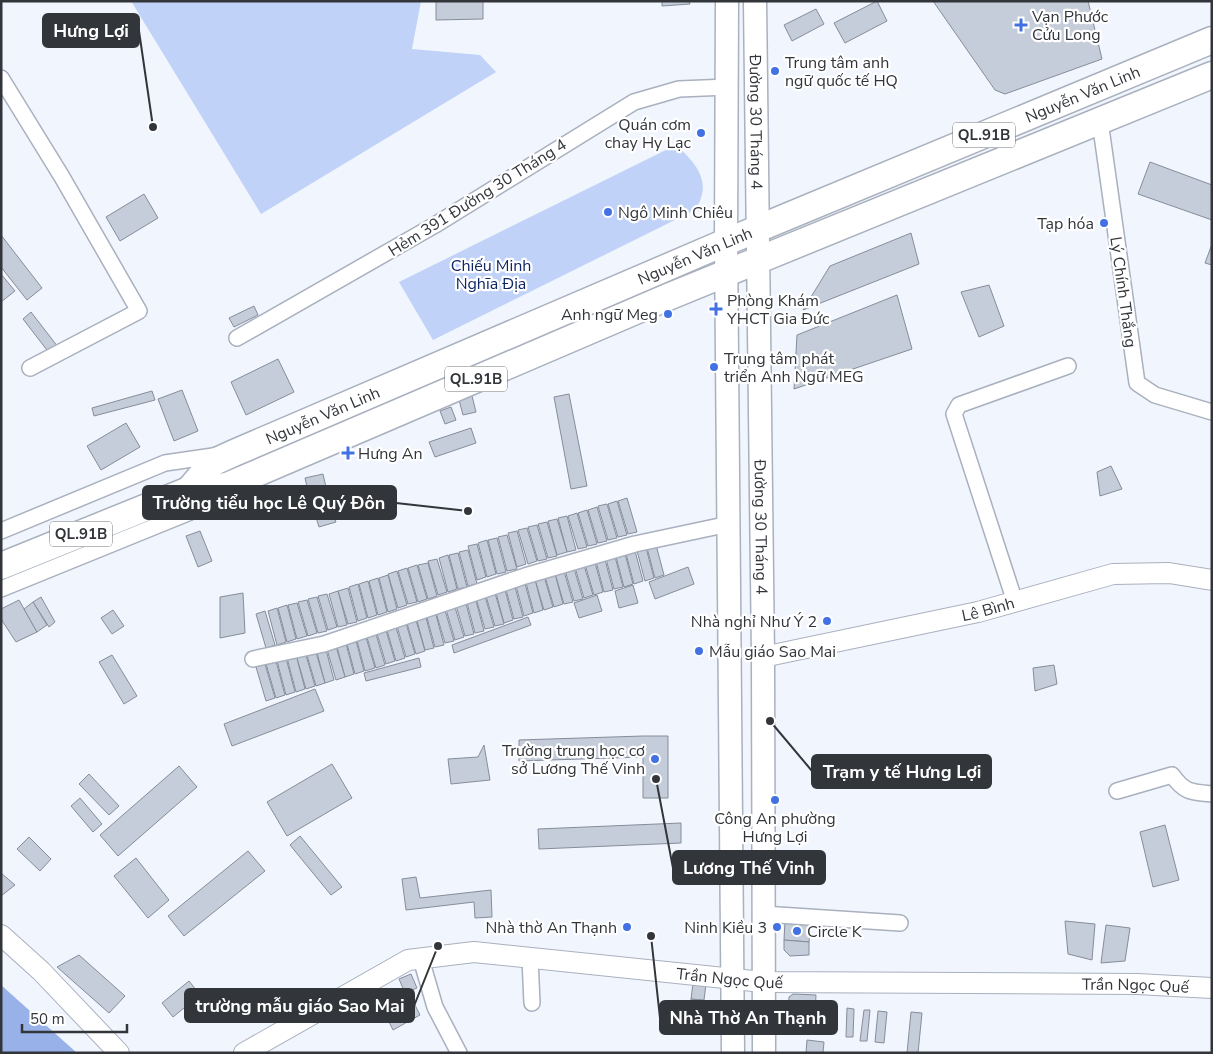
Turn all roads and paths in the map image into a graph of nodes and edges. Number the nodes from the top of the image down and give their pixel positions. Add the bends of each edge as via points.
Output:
1 (727, 1) edge
2 (755, 1) edge
3 (1212, 40) edge
4 (1212, 74) edge
5 (1, 78) edge
6 (728, 87) junction
7 (1100, 121) junction
8 (756, 229) junction
9 (726, 242) junction
10 (757, 262) junction
11 (726, 274) junction
12 (237, 338) dead end
13 (1068, 366) dead end
14 (30, 368) dead end
15 (1212, 412) edge
16 (234, 453) junction
17 (227, 486) junction
18 (190, 490) junction
19 (729, 524) junction
20 (1, 531) edge
21 (1, 566) edge
22 (1212, 580) edge
23 (1, 589) edge
24 (1015, 602) junction
25 (763, 657) junction
26 (253, 660) dead end
27 (1117, 791) dead end
28 (1212, 794) edge
29 (763, 914) junction
30 (900, 923) dead end
31 (1, 934) edge
32 (530, 958) junction
33 (421, 959) junction
34 (731, 979) junction
35 (763, 982) junction
36 (1212, 988) edge
37 (532, 1003) dead end
38 (119, 1053) edge
39 (244, 1053) edge
40 (459, 1053) edge
41 (733, 1053) edge
42 (764, 1053) edge

1 - 6 main road, Đường 30 Tháng 4
2 - 8 main road, Đường 30 Tháng 4
3 - 8 highway, Nguyễn Văn Linh / QL.91B
4 - 7 highway, Nguyễn Văn Linh / QL.91B
5 - 14 street via 139,311
6 - 9 main road, Đường 30 Tháng 4
6 - 12 street, Hẻm 391 Đường 30 Tháng 4 via 679,89 634,102 435,225
7 - 10 highway, Nguyễn Văn Linh / QL.91B
7 - 15 street, Lý Chính Thắng via 1137,383 1155,395
8 - 9 highway, Nguyễn Văn Linh / QL.91B
8 - 10 main road, Đường 30 Tháng 4
9 - 11 main road, Đường 30 Tháng 4
9 - 16 highway, Nguyễn Văn Linh / QL.91B
10 - 11 highway, Nguyễn Văn Linh / QL.91B
10 - 25 main road, Đường 30 Tháng 4
11 - 17 highway, Nguyễn Văn Linh / QL.91B
11 - 19 main road, Đường 30 Tháng 4
13 - 24 street via 959,405 954,414
16 - 18 highway, Nguyễn Văn Linh / QL.91B via 212,463
16 - 20 street via 164,463
17 - 18 highway, Nguyễn Văn Linh / QL.91B
17 - 23 street via 188,513
18 - 21 highway, Nguyễn Văn Linh / QL.91B
19 - 26 street via 635,544 525,576 324,644
19 - 34 main road, Đường 30 Tháng 4
22 - 24 street, Lê Bình via 1169,573 1113,574
24 - 25 street, Lê Bình
25 - 29 main road, Đường 30 Tháng 4
27 - 28 street via 1172,776 1181,788
29 - 30 street
29 - 35 main road, Đường 30 Tháng 4
31 - 38 street
32 - 33 street, Trần Ngọc Quế via 474,952
32 - 34 street, Trần Ngọc Quế
32 - 37 street
33 - 39 street, Trần Ngọc Quế via 408,960
33 - 40 street via 433,1001
34 - 35 street, Trần Ngọc Quế
34 - 41 main road, Đường 30 Tháng 4
35 - 36 street, Trần Ngọc Quế via 1137,984
35 - 42 main road, Đường 30 Tháng 4

